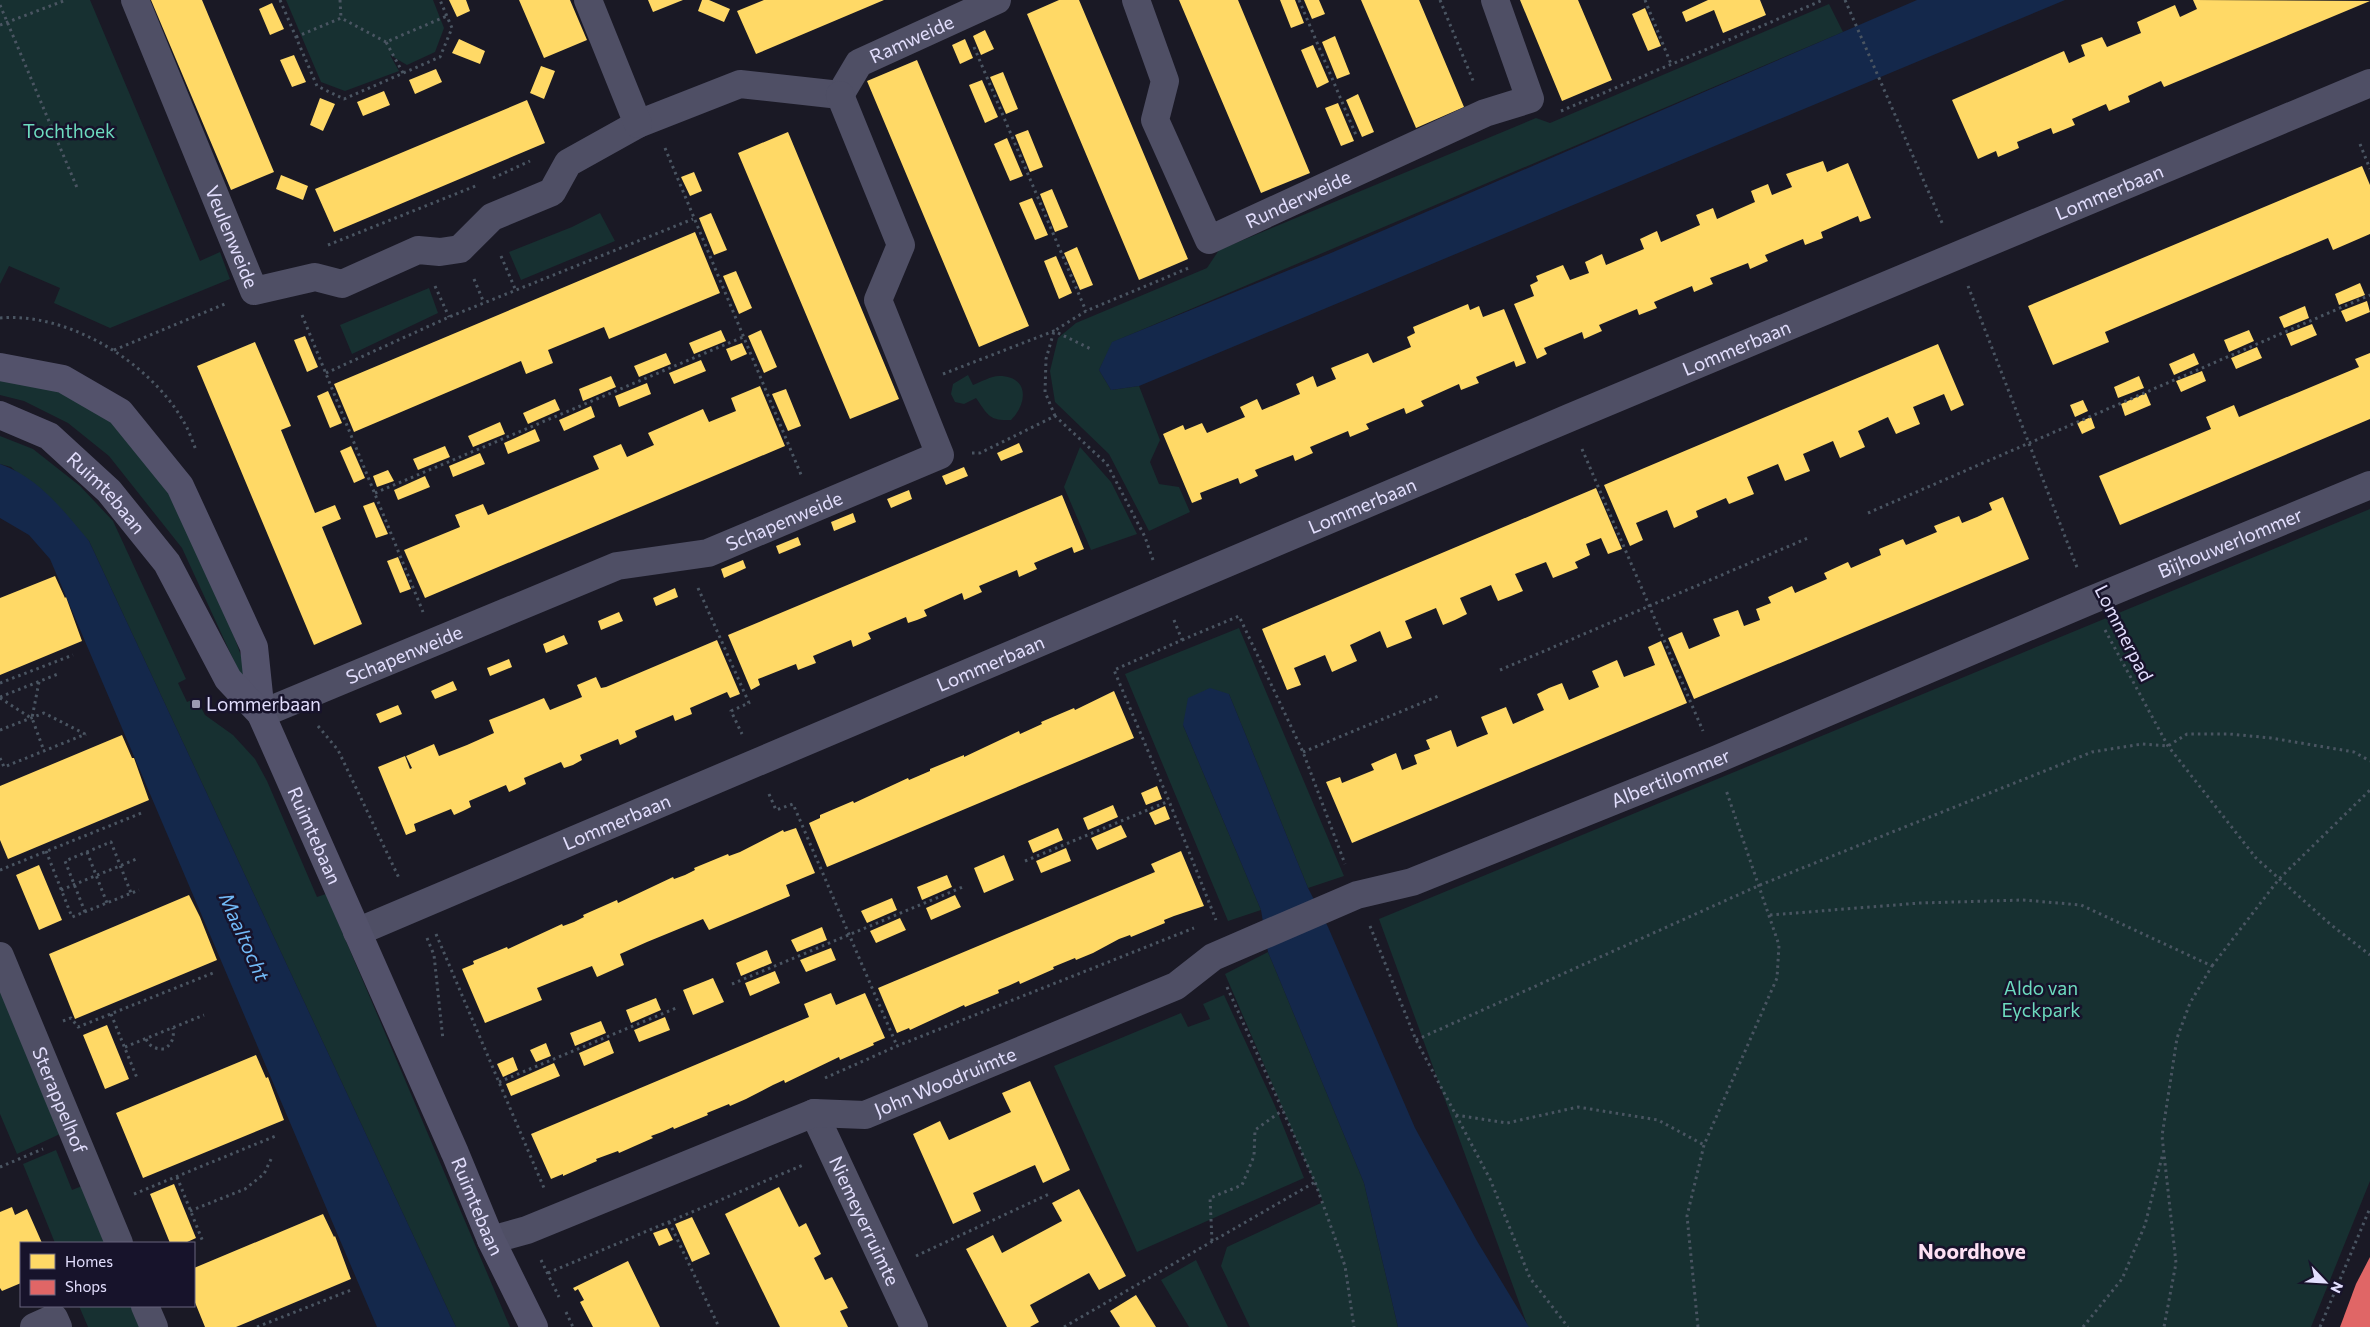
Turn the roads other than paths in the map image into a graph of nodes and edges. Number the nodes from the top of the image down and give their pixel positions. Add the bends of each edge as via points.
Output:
1 (135, 0) edge
2 (588, 0) edge
3 (997, 0) edge
4 (1136, 0) edge
5 (1495, 0) edge
6 (2370, 83) edge
7 (840, 95) junction
8 (646, 122) junction
9 (0, 367) edge
10 (0, 415) edge
11 (2370, 485) edge
12 (2090, 601) joint
13 (260, 714) junction
14 (357, 932) junction
15 (1229, 950) joint
16 (0, 956) edge
17 (814, 1113) junction
18 (491, 1240) junction
19 (119, 1242) edge
20 (145, 1307) edge
21 (34, 1327) edge
22 (58, 1327) edge
23 (154, 1327) edge
24 (534, 1327) edge
25 (914, 1327) edge

1 - 8 street, Veulenweide via 254,291 315,277 342,284 418,250 440,252 460,249 492,217 552,192 568,163
2 - 8 street
3 - 7 street, Ramweide via 859,63
4 - 5 street, Runderweide via 1165,81 1155,120 1209,240 1485,113 1530,99
6 - 14 street, Lommerbaan via 1569,418
7 - 8 street via 740,84
7 - 13 street, Schapenweide via 902,245 878,300 940,455 708,553 617,566
9 - 13 street via 62,379 120,412 180,486 254,647
10 - 13 street, Ruimtebaan via 49,436 109,490 167,563 228,679
11 - 12 street, Bijhouwerlommer
12 - 15 street, Albertilommer via 1715,760 1412,882 1357,895
13 - 14 street, Ruimtebaan
14 - 18 street, Ruimtebaan
15 - 17 street, John Woodruimte via 1176,986 866,1115
16 - 19 street, Sterappelhof
17 - 18 street, John Woodruimte via 527,1230
17 - 25 street, Niemeyerruimte
18 - 24 street, Ruimtebaan
20 - 23 street
21 - 22 street via 54,1318

